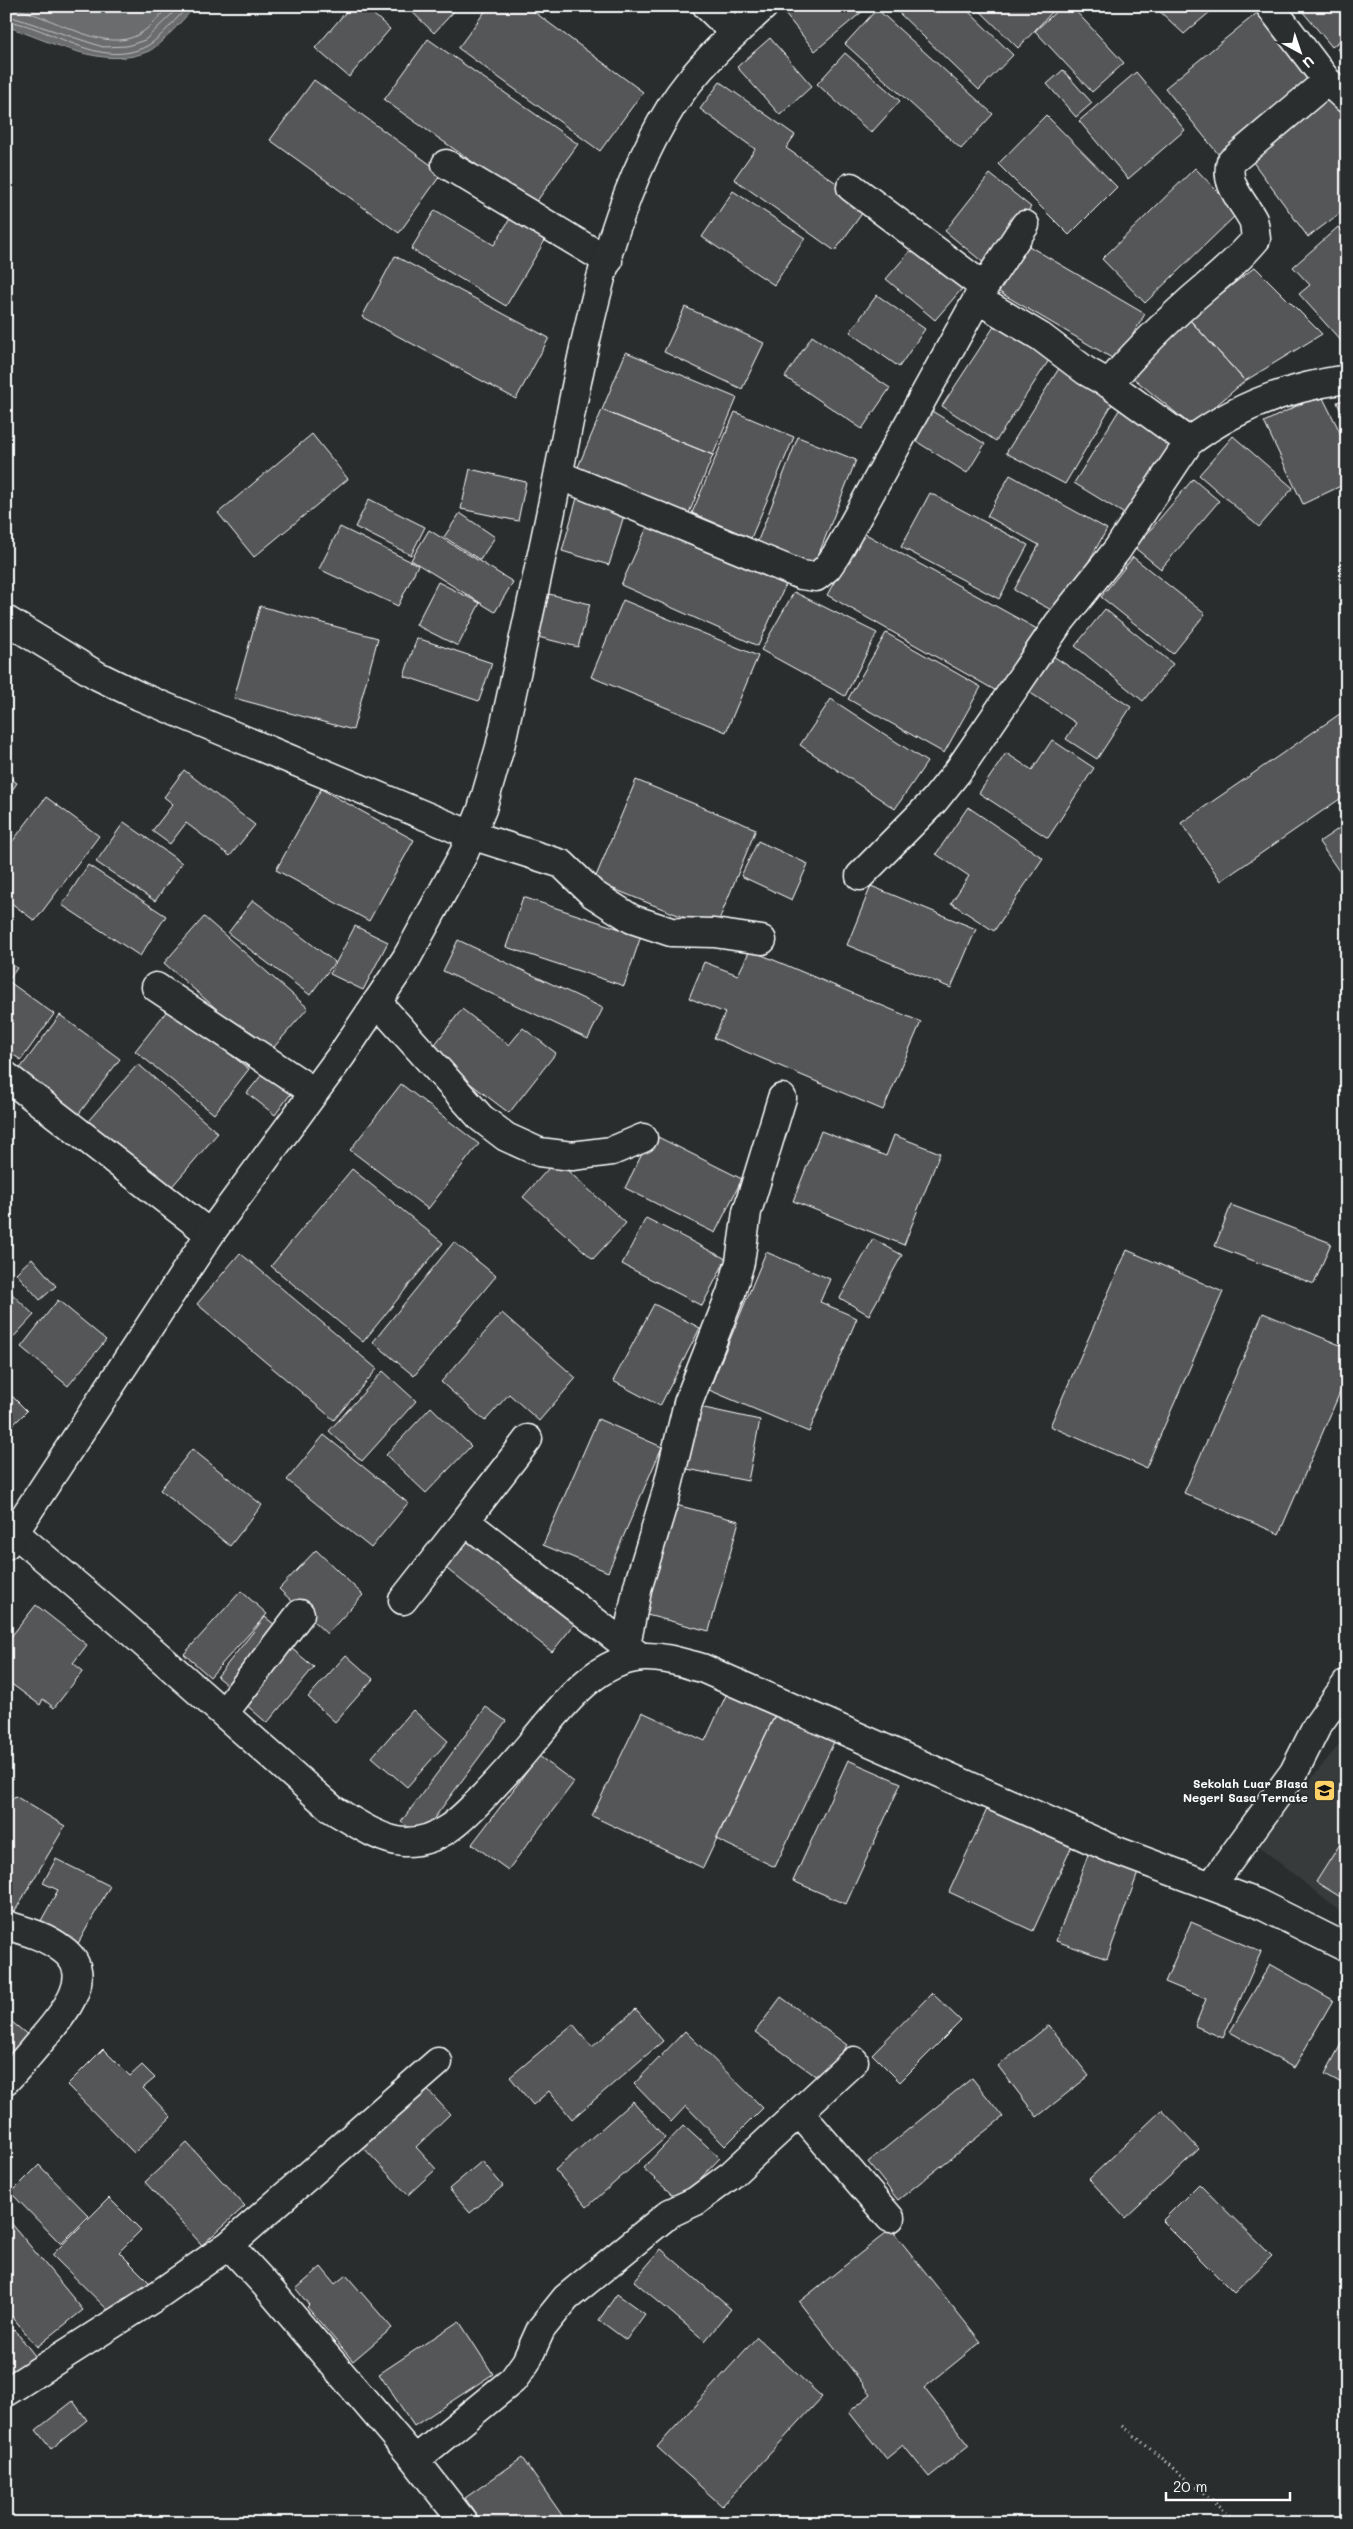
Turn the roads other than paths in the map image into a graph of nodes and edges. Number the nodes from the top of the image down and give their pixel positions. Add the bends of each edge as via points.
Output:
1 (707, 6) edge
2 (764, 6) edge
3 (1270, 6) edge
4 (734, 33) junction
5 (1337, 90) edge
6 (446, 164) dead end
7 (852, 187) dead end
8 (1025, 225) dead end
9 (608, 261) junction
10 (982, 293) junction
11 (1347, 379) edge
12 (1109, 384) junction
13 (1189, 442) junction
14 (559, 476) junction
15 (6, 620) edge
16 (471, 835) junction
17 (860, 876) dead end
18 (762, 940) dead end
19 (156, 987) dead end
20 (377, 1002) junction
21 (6, 1076) edge
22 (314, 1092) junction
23 (782, 1098) dead end
24 (643, 1138) dead end
25 (210, 1234) junction
26 (528, 1439) dead end
27 (465, 1521) junction
28 (11, 1539) edge
29 (403, 1600) dead end
30 (300, 1614) dead end
31 (634, 1651) junction
32 (1347, 1683) edge
33 (224, 1713) junction
34 (1211, 1886) junction
35 (6, 1925) edge
36 (1347, 1948) edge
37 (854, 2061) dead end
38 (438, 2062) dead end
39 (6, 2080) edge
40 (799, 2112) junction
41 (890, 2218) dead end
42 (229, 2245) junction
43 (6, 2392) edge
44 (415, 2460) junction
45 (464, 2523) edge

1 - 4 main road
2 - 4 main road
3 - 5 main road
4 - 9 main road via 672,106 640,163 618,222
5 - 12 main road via 1232,162 1228,173 1231,183 1254,222 1256,240 1132,356
6 - 9 main road
7 - 10 main road
8 - 10 main road
9 - 14 main road via 587,336
10 - 12 main road
10 - 14 main road via 836,554 816,577 801,575
11 - 13 main road via 1310,384 1259,402
12 - 13 main road
13 - 17 main road via 1117,550 1058,624 958,771 934,801
14 - 16 main road via 500,747
15 - 16 main road via 98,676 140,696
16 - 18 main road via 562,864 593,894 632,919 671,932 714,933
16 - 20 main road via 406,959
19 - 22 main road
20 - 22 main road
20 - 24 main road via 481,1118 506,1137 539,1152 572,1156 612,1151
21 - 25 main road
22 - 25 main road
23 - 31 main road via 749,1205 740,1262 731,1293 688,1403 666,1494 638,1586
25 - 28 main road
26 - 27 main road
27 - 29 main road
27 - 31 main road
28 - 33 main road
30 - 33 main road
31 - 33 main road via 576,1691 510,1768 454,1826 435,1837 419,1841 402,1842 370,1831 332,1809
31 - 34 main road via 702,1668 1117,1851
32 - 34 main road via 1317,1726 1294,1772
34 - 36 main road via 1257,1903
35 - 39 main road via 38,1934 63,1949 77,1968 78,1981 66,2009
37 - 40 main road
38 - 42 main road
40 - 41 main road
40 - 44 main road via 731,2175 696,2201 670,2213 566,2298 541,2329 526,2362 513,2380
42 - 43 main road via 152,2299
42 - 44 main road
44 - 45 main road

